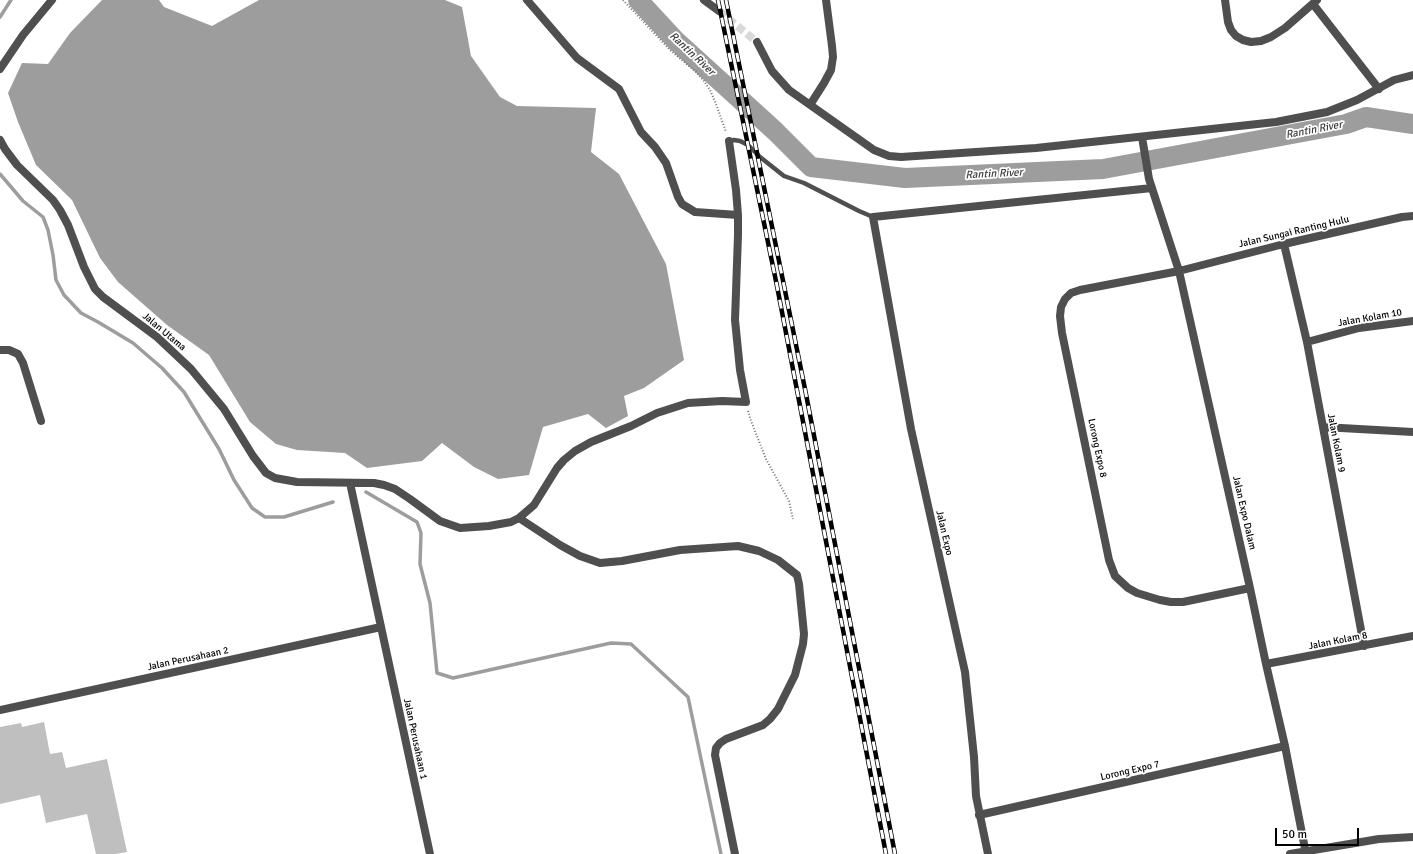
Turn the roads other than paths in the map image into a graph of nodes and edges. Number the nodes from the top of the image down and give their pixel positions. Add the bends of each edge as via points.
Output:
1 (527, 0) edge
2 (704, 0) edge
3 (826, 0) edge
4 (1225, 0) edge
5 (47, 1) edge
6 (1315, 2) edge
7 (719, 11) tunnel mouth
8 (757, 42) tunnel mouth
9 (0, 69) edge
10 (1413, 75) edge
11 (1379, 90) junction
12 (810, 105) junction
13 (1142, 137) junction
14 (0, 140) edge
15 (729, 141) joint
16 (1152, 188) junction
17 (738, 216) junction
18 (873, 216) junction
19 (1413, 216) edge
20 (1284, 244) junction
21 (1179, 271) junction
22 (1413, 321) edge
23 (1307, 342) junction
24 (0, 350) edge
25 (41, 421) dead end
26 (1323, 427) junction
27 (1413, 432) edge
28 (350, 483) junction
29 (519, 518) junction
30 (1250, 588) junction
31 (381, 627) junction
32 (1413, 636) edge
33 (1364, 646) junction
34 (1266, 664) junction
35 (0, 710) edge
36 (1285, 746) junction
37 (979, 815) junction
38 (1413, 837) edge
39 (1305, 852) edge
40 (430, 854) edge
41 (735, 854) edge
42 (988, 854) edge
43 (1290, 854) edge

1 - 17 street via 577,58 619,89 641,132 666,163 682,204 695,212
2 - 7 street
3 - 12 street via 832,46 831,70
4 - 6 street via 1231,30 1236,36 1251,42 1272,37
5 - 9 street
6 - 11 street
8 - 12 street via 776,77
10 - 11 street via 1394,80
11 - 13 street via 1327,112 1304,117
12 - 13 street via 874,150 889,156 1036,148
13 - 16 street, Jalan Expo Dalam
14 - 28 street, Jalan Utama via 17,165 60,210 96,289 157,337 192,370 224,409 266,474 283,481
15 - 17 street
15 - 18 lane via 740,140 784,176
16 - 18 street
16 - 21 street, Jalan Expo Dalam
17 - 29 street via 735,320 746,402 688,403 657,413 591,442 564,460 534,505
18 - 37 street, Jalan Expo via 912,429 965,672
19 - 20 street, Jalan Sungai Ranting Hulu
20 - 21 street, Jalan Sungai Ranting Hulu
20 - 23 street, Jalan Kolam 9
21 - 30 street, Jalan Expo Dalam
21 - 30 street, Lorong Expo 8 via 1080,290 1071,293 1061,307 1062,333 1109,560 1115,576 1128,588 1160,600 1183,602
22 - 23 street, Jalan Kolam 10 via 1359,328
23 - 26 street, Jalan Kolam 9
24 - 25 street via 18,354 23,362
26 - 27 street
26 - 33 street, Jalan Kolam 9
28 - 29 street, Jalan Utama via 384,484 410,499 440,522 460,528 489,526 512,522
28 - 31 street, Jalan Perusahaan 1
29 - 41 street via 566,549 600,563 622,562 692,549 738,546 759,551 778,560 796,575 804,634 795,675 778,709 770,719 763,725 720,743 716,748 715,755
30 - 34 street, Jalan Expo Dalam
31 - 35 street, Jalan Perusahaan 2
31 - 40 street, Jalan Perusahaan 1
32 - 33 street, Jalan Kolam 8
33 - 34 street, Jalan Kolam 8
34 - 36 street, Jalan Expo Dalam
36 - 37 street, Lorong Expo 7
36 - 39 street, Jalan Expo Dalam
37 - 42 street, Jalan Expo
38 - 39 street via 1379,839
39 - 43 street

